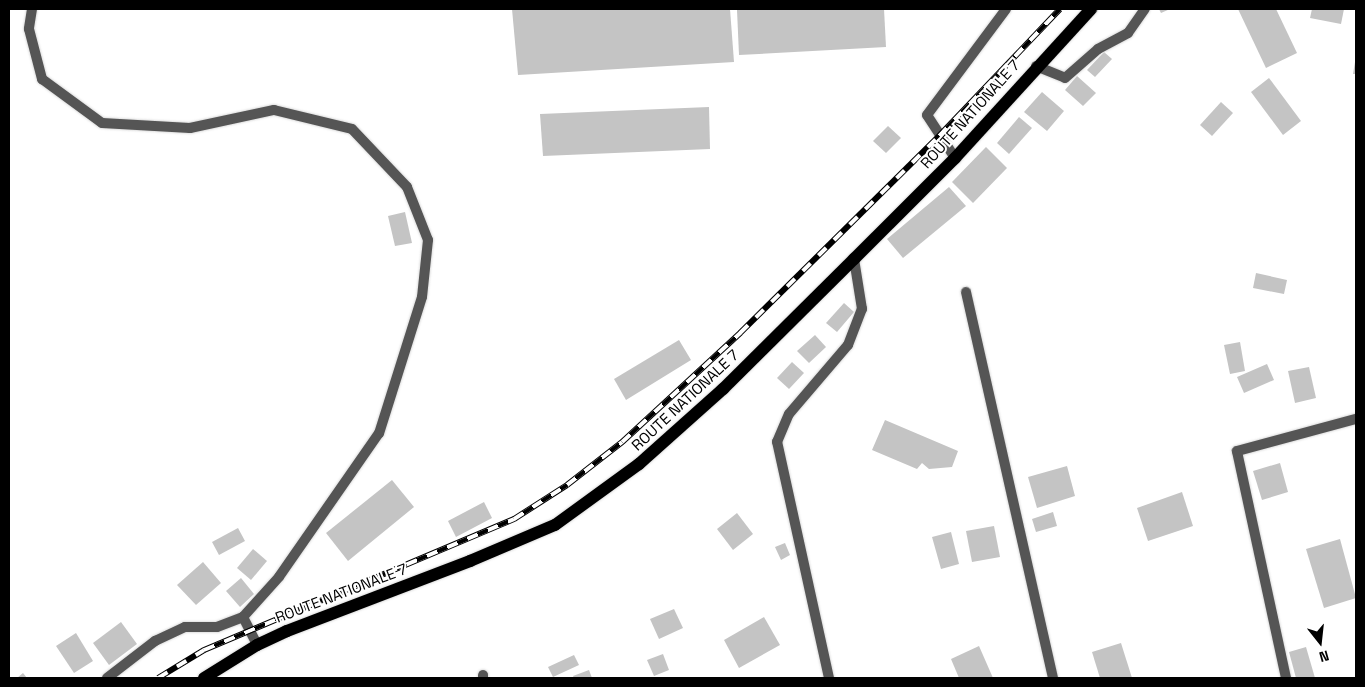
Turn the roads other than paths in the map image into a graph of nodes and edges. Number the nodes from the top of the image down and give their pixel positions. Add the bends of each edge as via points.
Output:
1 (32, 9) edge
2 (1006, 9) edge
3 (1091, 9) edge
4 (1145, 9) edge
5 (1036, 66) junction
6 (955, 158) junction
7 (854, 259) junction
8 (966, 292) dead end
9 (1356, 419) edge
10 (243, 617) junction
11 (257, 645) junction
12 (107, 678) edge
13 (204, 678) edge
14 (828, 678) edge
15 (1053, 678) edge
16 (1286, 678) edge

1 - 10 street via 29,29 42,79 102,123 190,128 274,110 352,129 407,187 428,240 422,297 379,433 279,577
2 - 6 street via 927,115
3 - 5 main road, ROUTE NATIONALE 7
4 - 5 street via 1128,33 1098,49 1065,78
5 - 6 main road, ROUTE NATIONALE 7
6 - 7 main road, ROUTE NATIONALE 7
7 - 11 main road, ROUTE NATIONALE 7 via 724,388 639,464 555,525
7 - 14 street via 862,309 848,345 789,414 777,442
8 - 15 street
9 - 16 street via 1237,450
10 - 11 street
10 - 12 street via 217,627 185,627 155,641
11 - 13 main road, ROUTE NATIONALE 7

